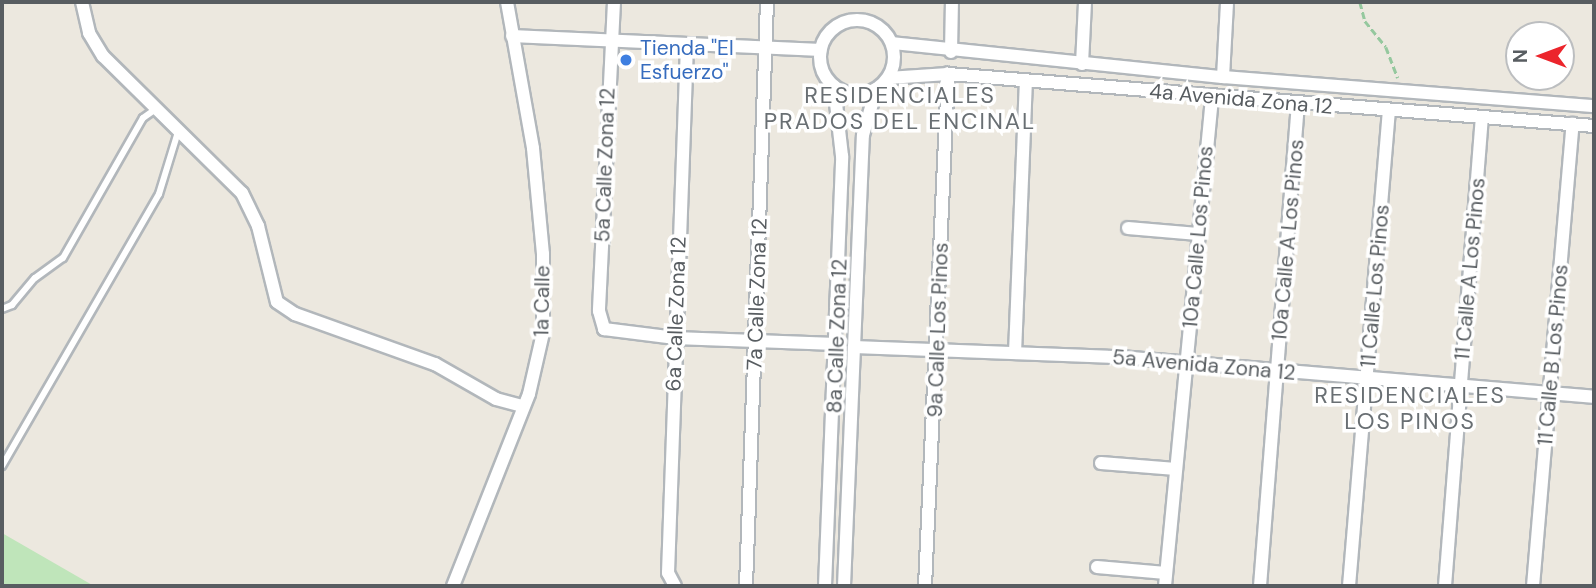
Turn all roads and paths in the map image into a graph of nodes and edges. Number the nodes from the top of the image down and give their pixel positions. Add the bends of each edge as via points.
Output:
1 (82, 2) edge
2 (507, 2) edge
3 (614, 2) edge
4 (767, 2) edge
5 (952, 2) edge
6 (1084, 2) edge
7 (1227, 2) edge
8 (1360, 2) edge
9 (512, 36) junction
10 (611, 41) junction
11 (892, 43) junction
12 (687, 44) junction
13 (765, 48) junction
14 (821, 50) junction
15 (951, 52) junction
16 (1082, 64) junction
17 (948, 74) junction
18 (1223, 76) junction
19 (888, 78) junction
20 (1026, 82) junction
21 (834, 86) junction
22 (876, 90) junction
23 (1400, 92) junction
24 (1212, 96) junction
25 (1298, 103) junction
26 (1594, 106) edge
27 (156, 109) junction
28 (1389, 111) junction
29 (1482, 119) junction
30 (1573, 124) junction
31 (1594, 126) edge
32 (178, 132) junction
33 (1128, 228) dead end
34 (1198, 234) junction
35 (2, 309) edge
36 (675, 338) junction
37 (755, 343) junction
38 (836, 344) junction
39 (854, 347) junction
40 (938, 349) junction
41 (1015, 353) junction
42 (1186, 363) junction
43 (1277, 371) junction
44 (1367, 378) junction
45 (1461, 386) junction
46 (1550, 394) junction
47 (1594, 397) edge
48 (523, 406) junction
49 (1101, 463) dead end
50 (2, 466) edge
51 (1176, 469) junction
52 (1097, 567) dead end
53 (1166, 580) edge
54 (673, 585) edge
55 (453, 586) edge
56 (746, 586) edge
57 (825, 586) edge
58 (844, 586) edge
59 (925, 586) edge
60 (1260, 586) edge
61 (1349, 586) edge
62 (1445, 586) edge
63 (1533, 586) edge

1 - 27 street via 92,42
2 - 9 street, 1a Calle
3 - 10 street, 5a Calle Zona 12
4 - 13 street, 7a Calle Zona 12
5 - 15 street
6 - 16 street
7 - 18 street
8 - 23 path via 1365,21 1387,47
9 - 10 street
9 - 48 street, 1a Calle via 533,148 545,284 540,354
10 - 12 street
10 - 36 street, 5a Calle Zona 12 via 599,311 604,329
11 - 14 street via 877,25 854,20 832,29
11 - 15 street, 4a Avenida Zona 12
11 - 19 street via 895,55
12 - 13 street
12 - 36 street, 6a Calle Zona 12
13 - 14 street
13 - 37 street, 7a Calle Zona 12
14 - 21 street via 822,70
15 - 16 street, 4a Avenida Zona 12
16 - 18 street, 4a Avenida Zona 12
17 - 19 street, 4a Avenida Zona 12
17 - 20 street, 4a Avenida Zona 12
17 - 40 street, 9a Calle Los Pinos
18 - 23 street, 4a Avenida Zona 12
19 - 22 street
20 - 24 street, 4a Avenida Zona 12
20 - 41 street
21 - 22 street via 854,94
21 - 38 street, 8a Calle Zona 12 via 842,140
22 - 39 street, 8a Calle Zona 12 via 863,135
23 - 26 street, 4a Avenida Zona 12
24 - 25 street, 4a Avenida Zona 12
24 - 34 street, 10a Calle Los Pinos
25 - 28 street, 4a Avenida Zona 12
25 - 43 street, 10a Calle A Los Pinos
27 - 32 street
27 - 35 lane via 143,118 63,258
28 - 29 street, 4a Avenida Zona 12
28 - 44 street, 11 Calle Los Pinos
29 - 30 street, 4a Avenida Zona 12
29 - 45 street, 11 Calle A Los Pinos
30 - 31 street, 4a Avenida Zona 12
30 - 46 street, 11 Calle B Los Pinos
32 - 48 street via 224,170 242,193 258,226 272,293 285,308 435,364 496,400
32 - 50 lane via 159,194
33 - 34 street
34 - 42 street, 10a Calle Los Pinos
36 - 37 street
36 - 54 street, 6a Calle Zona 12
37 - 38 street
37 - 56 street, 7a Calle Zona 12
38 - 57 street, 8a Calle Zona 12
39 - 40 street, 5a Avenida Zona 12
39 - 58 street, 8a Calle Zona 12
40 - 41 street, 5a Avenida Zona 12
40 - 59 street, 9a Calle Los Pinos
41 - 42 street, 5a Avenida Zona 12
42 - 43 street, 5a Avenida Zona 12
42 - 51 street, 10a Calle Los Pinos
43 - 44 street, 5a Avenida Zona 12
43 - 60 street, 10a Calle A Los Pinos
44 - 45 street, 5a Avenida Zona 12
44 - 61 street, 11 Calle Los Pinos
45 - 46 street, 5a Avenida Zona 12
45 - 62 street, 11 Calle A Los Pinos
46 - 47 street, 5a Avenida Zona 12
46 - 63 street, 11 Calle B Los Pinos
48 - 55 street, 1a Calle
49 - 51 street
51 - 53 street, 10a Calle Los Pinos
52 - 53 street

